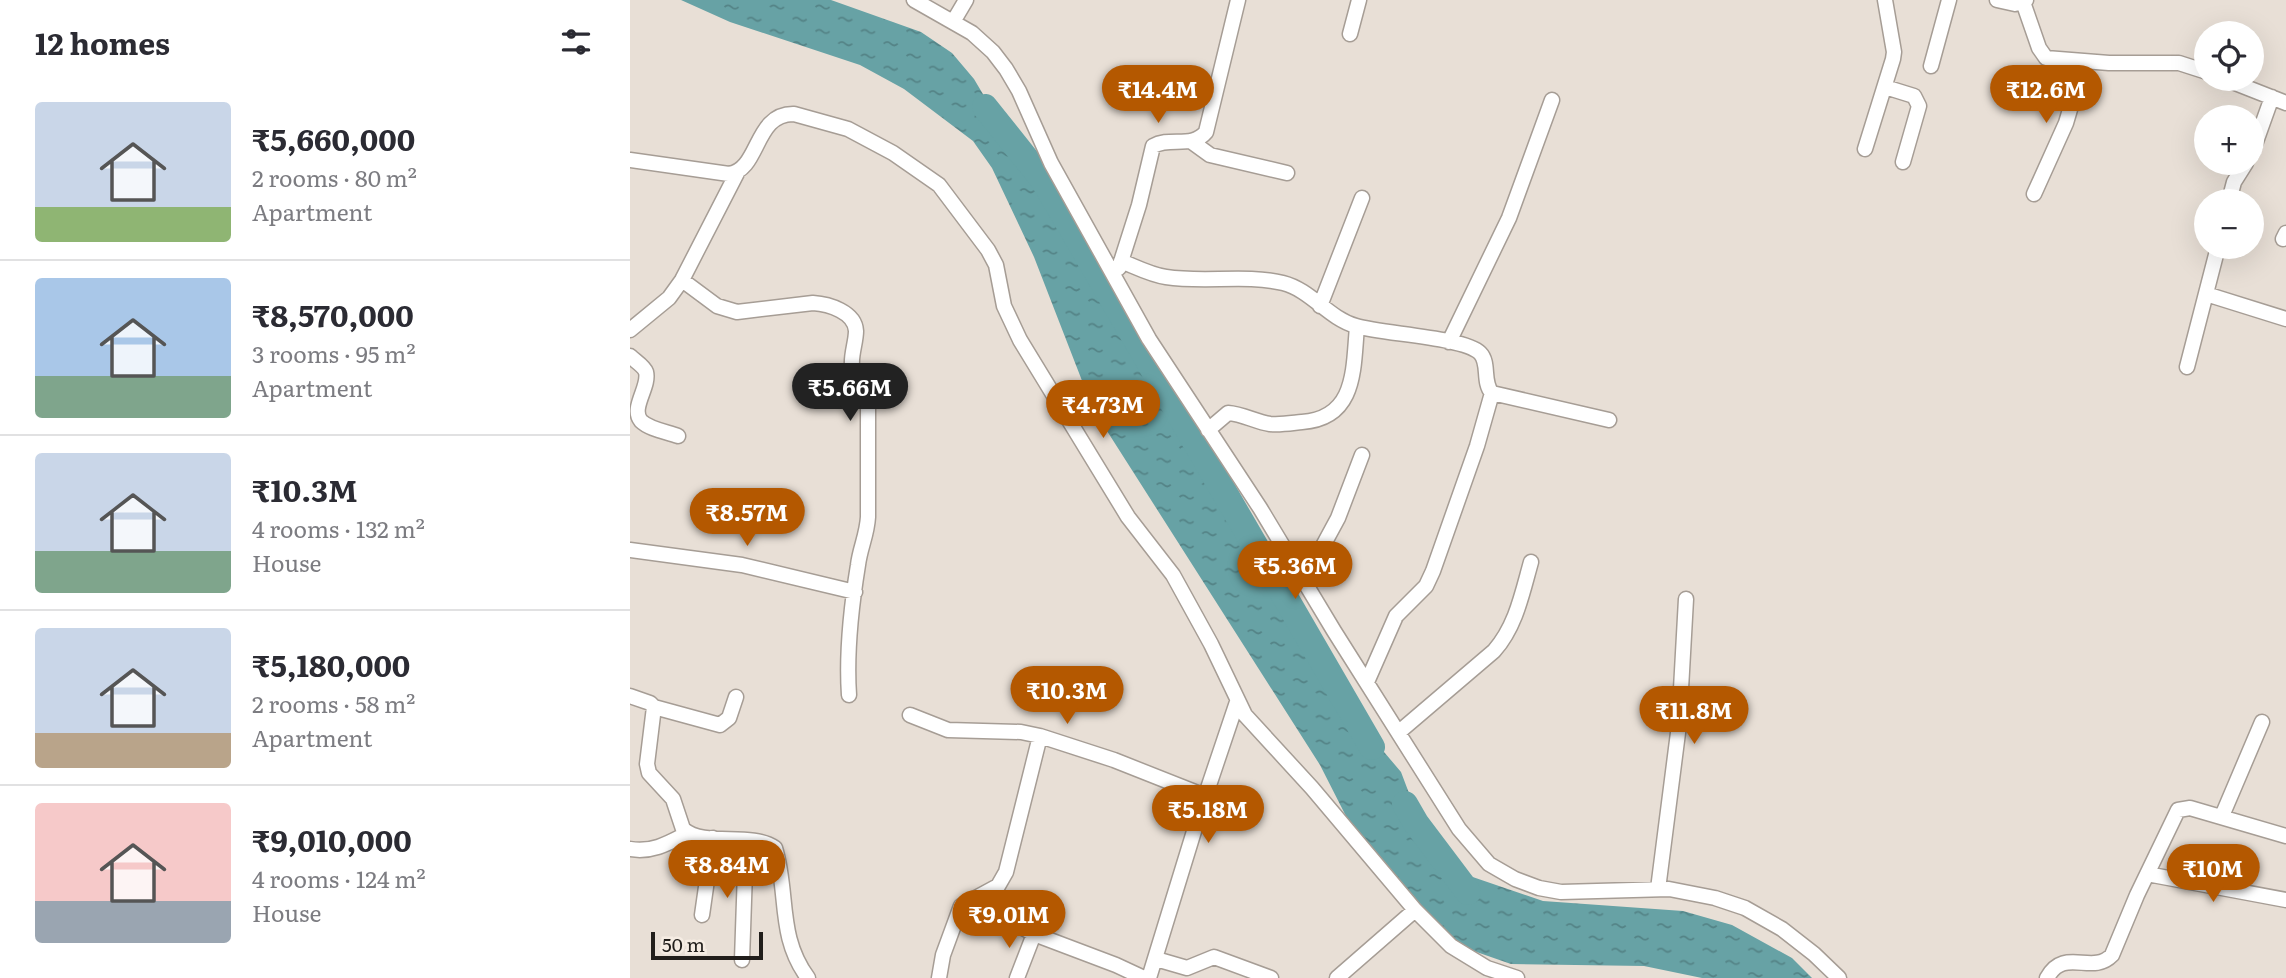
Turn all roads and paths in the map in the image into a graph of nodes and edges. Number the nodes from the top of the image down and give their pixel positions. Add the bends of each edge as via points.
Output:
1 (914, 0) edge
2 (966, 0) edge
3 (1238, 0) edge
4 (1359, 0) edge
5 (1885, 0) edge
6 (1949, 0) edge
7 (1997, 0) edge
8 (2024, 1) edge
9 (953, 22) junction
10 (1350, 34) dead end
11 (2075, 61) junction
12 (1931, 66) dead end
13 (2194, 68) edge
14 (1885, 88) junction
15 (2256, 91) edge
16 (2272, 97) junction
17 (1552, 100) dead end
18 (2286, 103) edge
19 (2264, 119) edge
20 (1192, 142) junction
21 (1865, 149) dead end
22 (630, 160) edge
23 (1903, 162) dead end
24 (737, 173) junction
25 (1287, 173) dead end
26 (2034, 194) dead end
27 (1362, 198) dead end
28 (2215, 259) edge
29 (1121, 261) junction
30 (1116, 278) junction
31 (682, 280) junction
32 (2206, 294) junction
33 (1320, 306) junction
34 (2286, 318) edge
35 (1357, 327) junction
36 (630, 330) edge
37 (1449, 342) junction
38 (630, 356) edge
39 (2187, 366) dead end
40 (1492, 393) junction
41 (1609, 421) dead end
42 (1208, 430) junction
43 (678, 436) dead end
44 (1362, 454) dead end
45 (630, 550) edge
46 (1531, 562) dead end
47 (1304, 581) junction
48 (855, 592) junction
49 (1686, 599) dead end
50 (1367, 682) junction
51 (849, 695) dead end
52 (630, 696) edge
53 (736, 697) dead end
54 (1237, 702) junction
55 (654, 707) junction
56 (910, 715) dead end
57 (2262, 722) dead end
58 (1399, 732) junction
59 (1040, 736) junction
60 (1205, 796) junction
61 (2222, 816) junction
62 (688, 833) junction
63 (2286, 836) edge
64 (713, 838) junction
65 (746, 841) junction
66 (630, 849) edge
67 (2147, 874) junction
68 (1658, 889) junction
69 (972, 900) junction
70 (2286, 900) edge
71 (1415, 910) junction
72 (702, 915) dead end
73 (1034, 934) junction
74 (1156, 958) junction
75 (742, 960) dead end
76 (807, 978) edge
77 (939, 978) edge
78 (1017, 978) edge
79 (1147, 978) edge
80 (1271, 978) edge
81 (1337, 978) edge
82 (1517, 978) edge
83 (1839, 978) edge
84 (2047, 978) edge

1 - 9 street
2 - 9 street
3 - 20 street via 1206,132
4 - 10 street
5 - 14 street via 1894,52
6 - 12 street
7 - 8 street
8 - 11 street via 2043,55
9 - 30 street via 982,42 1006,69 1051,163
11 - 13 street via 2179,63
11 - 26 street via 2066,123
14 - 21 street
14 - 23 street via 1914,96 1919,106
15 - 16 street
16 - 18 street
16 - 19 street
17 - 37 street via 1509,218
20 - 25 street via 1210,155
20 - 29 street via 1153,146
22 - 24 street
24 - 31 street
24 - 54 street via 768,125 784,114 793,114 848,129 939,185 988,250 1020,340 1128,517 1173,575
27 - 33 street
28 - 32 street
29 - 30 street
29 - 33 street via 1165,277 1284,284
30 - 42 street via 1149,340
31 - 36 street via 669,298
31 - 48 street via 737,312 826,304 855,325 852,365 868,400 867,533
32 - 34 street
32 - 39 street
33 - 35 street
35 - 37 street
35 - 42 street via 1352,380 1334,411 1313,422 1272,424 1228,413
37 - 40 street via 1482,354 1487,388
38 - 43 street via 647,375 636,414 646,424
40 - 41 street
40 - 50 street via 1433,571 1426,586 1396,616
42 - 47 street
44 - 47 street via 1338,518
45 - 48 street via 742,565
46 - 58 street via 1506,638
47 - 50 street
48 - 51 street via 848,641
49 - 68 street via 1679,725
50 - 58 street
52 - 55 street
53 - 55 street via 729,718 720,725
54 - 60 street
54 - 71 street
55 - 62 street via 649,772 673,799
56 - 59 street via 948,730
57 - 61 street
58 - 68 street via 1459,828 1489,864 1502,872 1561,892
59 - 60 street
59 - 69 street via 1006,872 998,886
60 - 74 street
61 - 63 street
61 - 67 street via 2190,808 2178,810
62 - 64 street
62 - 66 street via 662,847
64 - 65 street
64 - 72 street
65 - 75 street
65 - 76 street via 775,848 786,932
67 - 70 street
67 - 84 street via 2112,955 2107,960 2058,963
68 - 83 street via 1686,891 1745,908 1782,929
69 - 73 street
69 - 77 street via 957,913
71 - 81 street
71 - 82 street via 1470,960
73 - 78 street
73 - 79 street
74 - 79 street
74 - 80 street via 1187,968 1214,957

